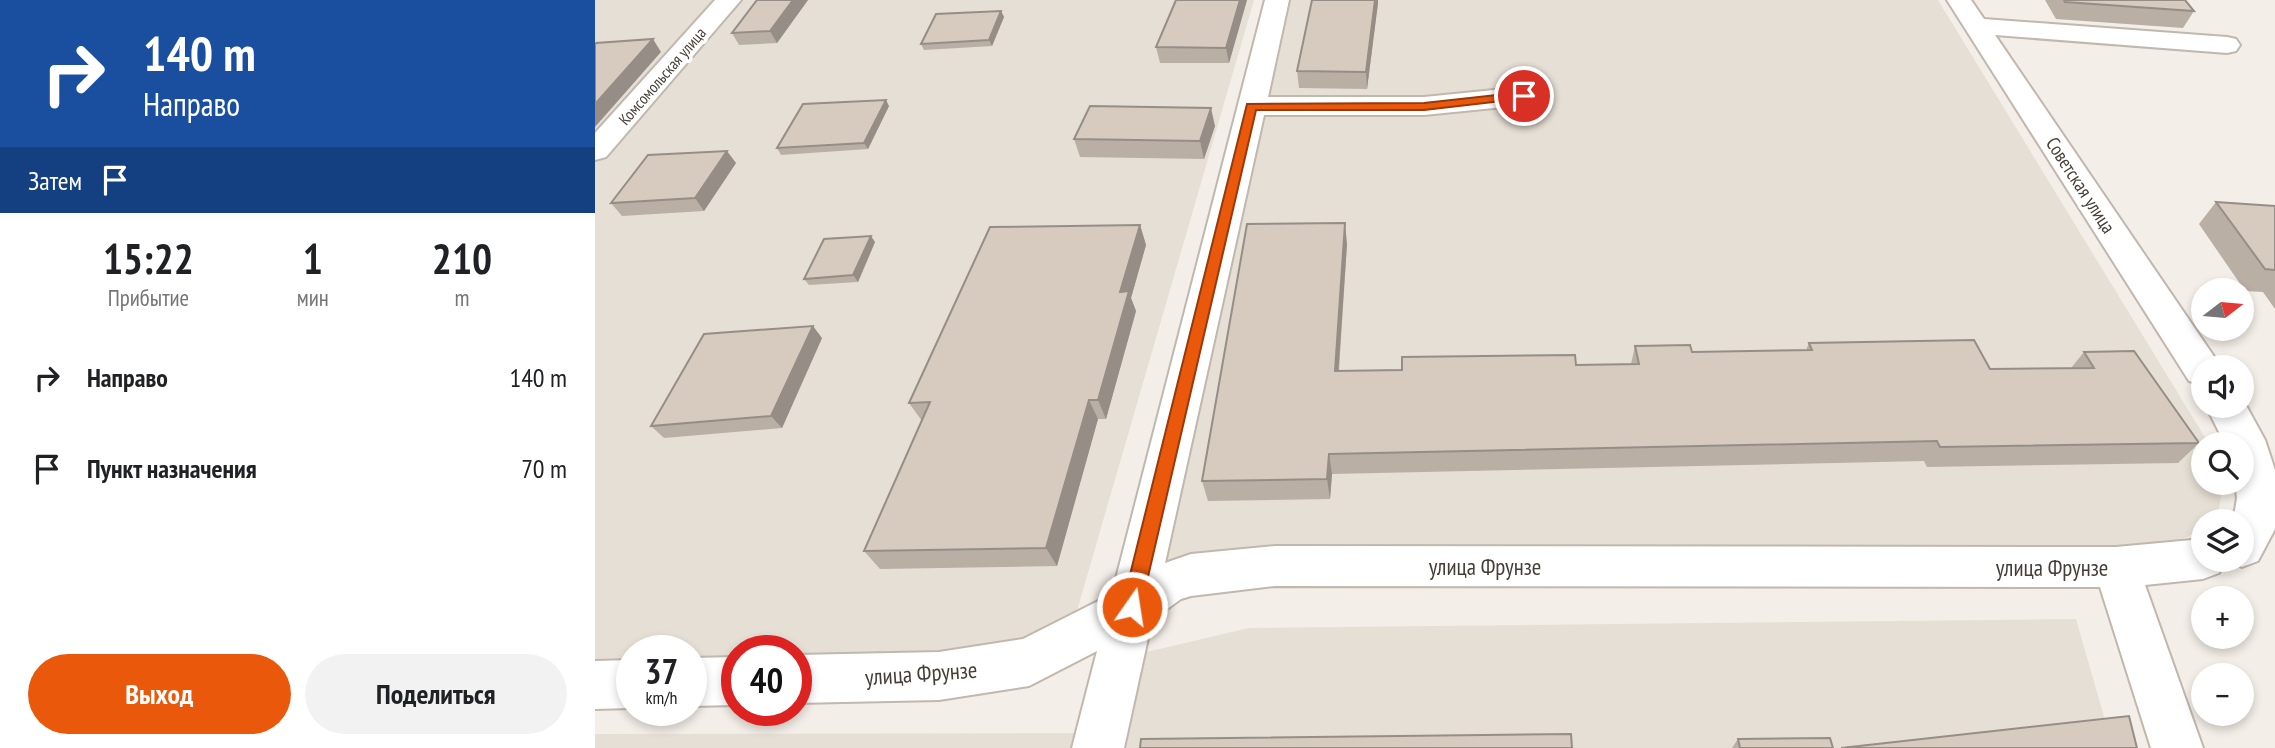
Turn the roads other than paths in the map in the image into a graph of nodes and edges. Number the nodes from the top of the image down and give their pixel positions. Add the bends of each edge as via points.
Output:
1 (729, 0) edge
2 (1277, 0) edge
3 (1959, 0) edge
4 (1976, 26) junction
5 (2227, 45) dead end
6 (1524, 96) dead end
7 (1251, 106) junction
8 (595, 151) edge
9 (2192, 355) edge
10 (2234, 418) edge
11 (2254, 538) edge
12 (2191, 560) edge
13 (2116, 567) junction
14 (1132, 607) junction
15 (812, 679) edge
16 (616, 684) edge
17 (595, 685) edge
18 (1098, 748) edge
19 (2177, 748) edge

1 - 8 street, Комсомольская улица
2 - 7 street
3 - 4 street, Советская улица
4 - 5 street
4 - 9 street, Советская улица
6 - 7 street via 1424,106
7 - 14 street
10 - 11 street via 2268,477 2271,502 2266,524
12 - 13 street, улица Фрунзе
13 - 14 street, улица Фрунзе via 1275,566 1191,575 1165,584
13 - 19 street
14 - 15 street, улица Фрунзе via 1028,662 939,676
14 - 18 street
16 - 17 street

